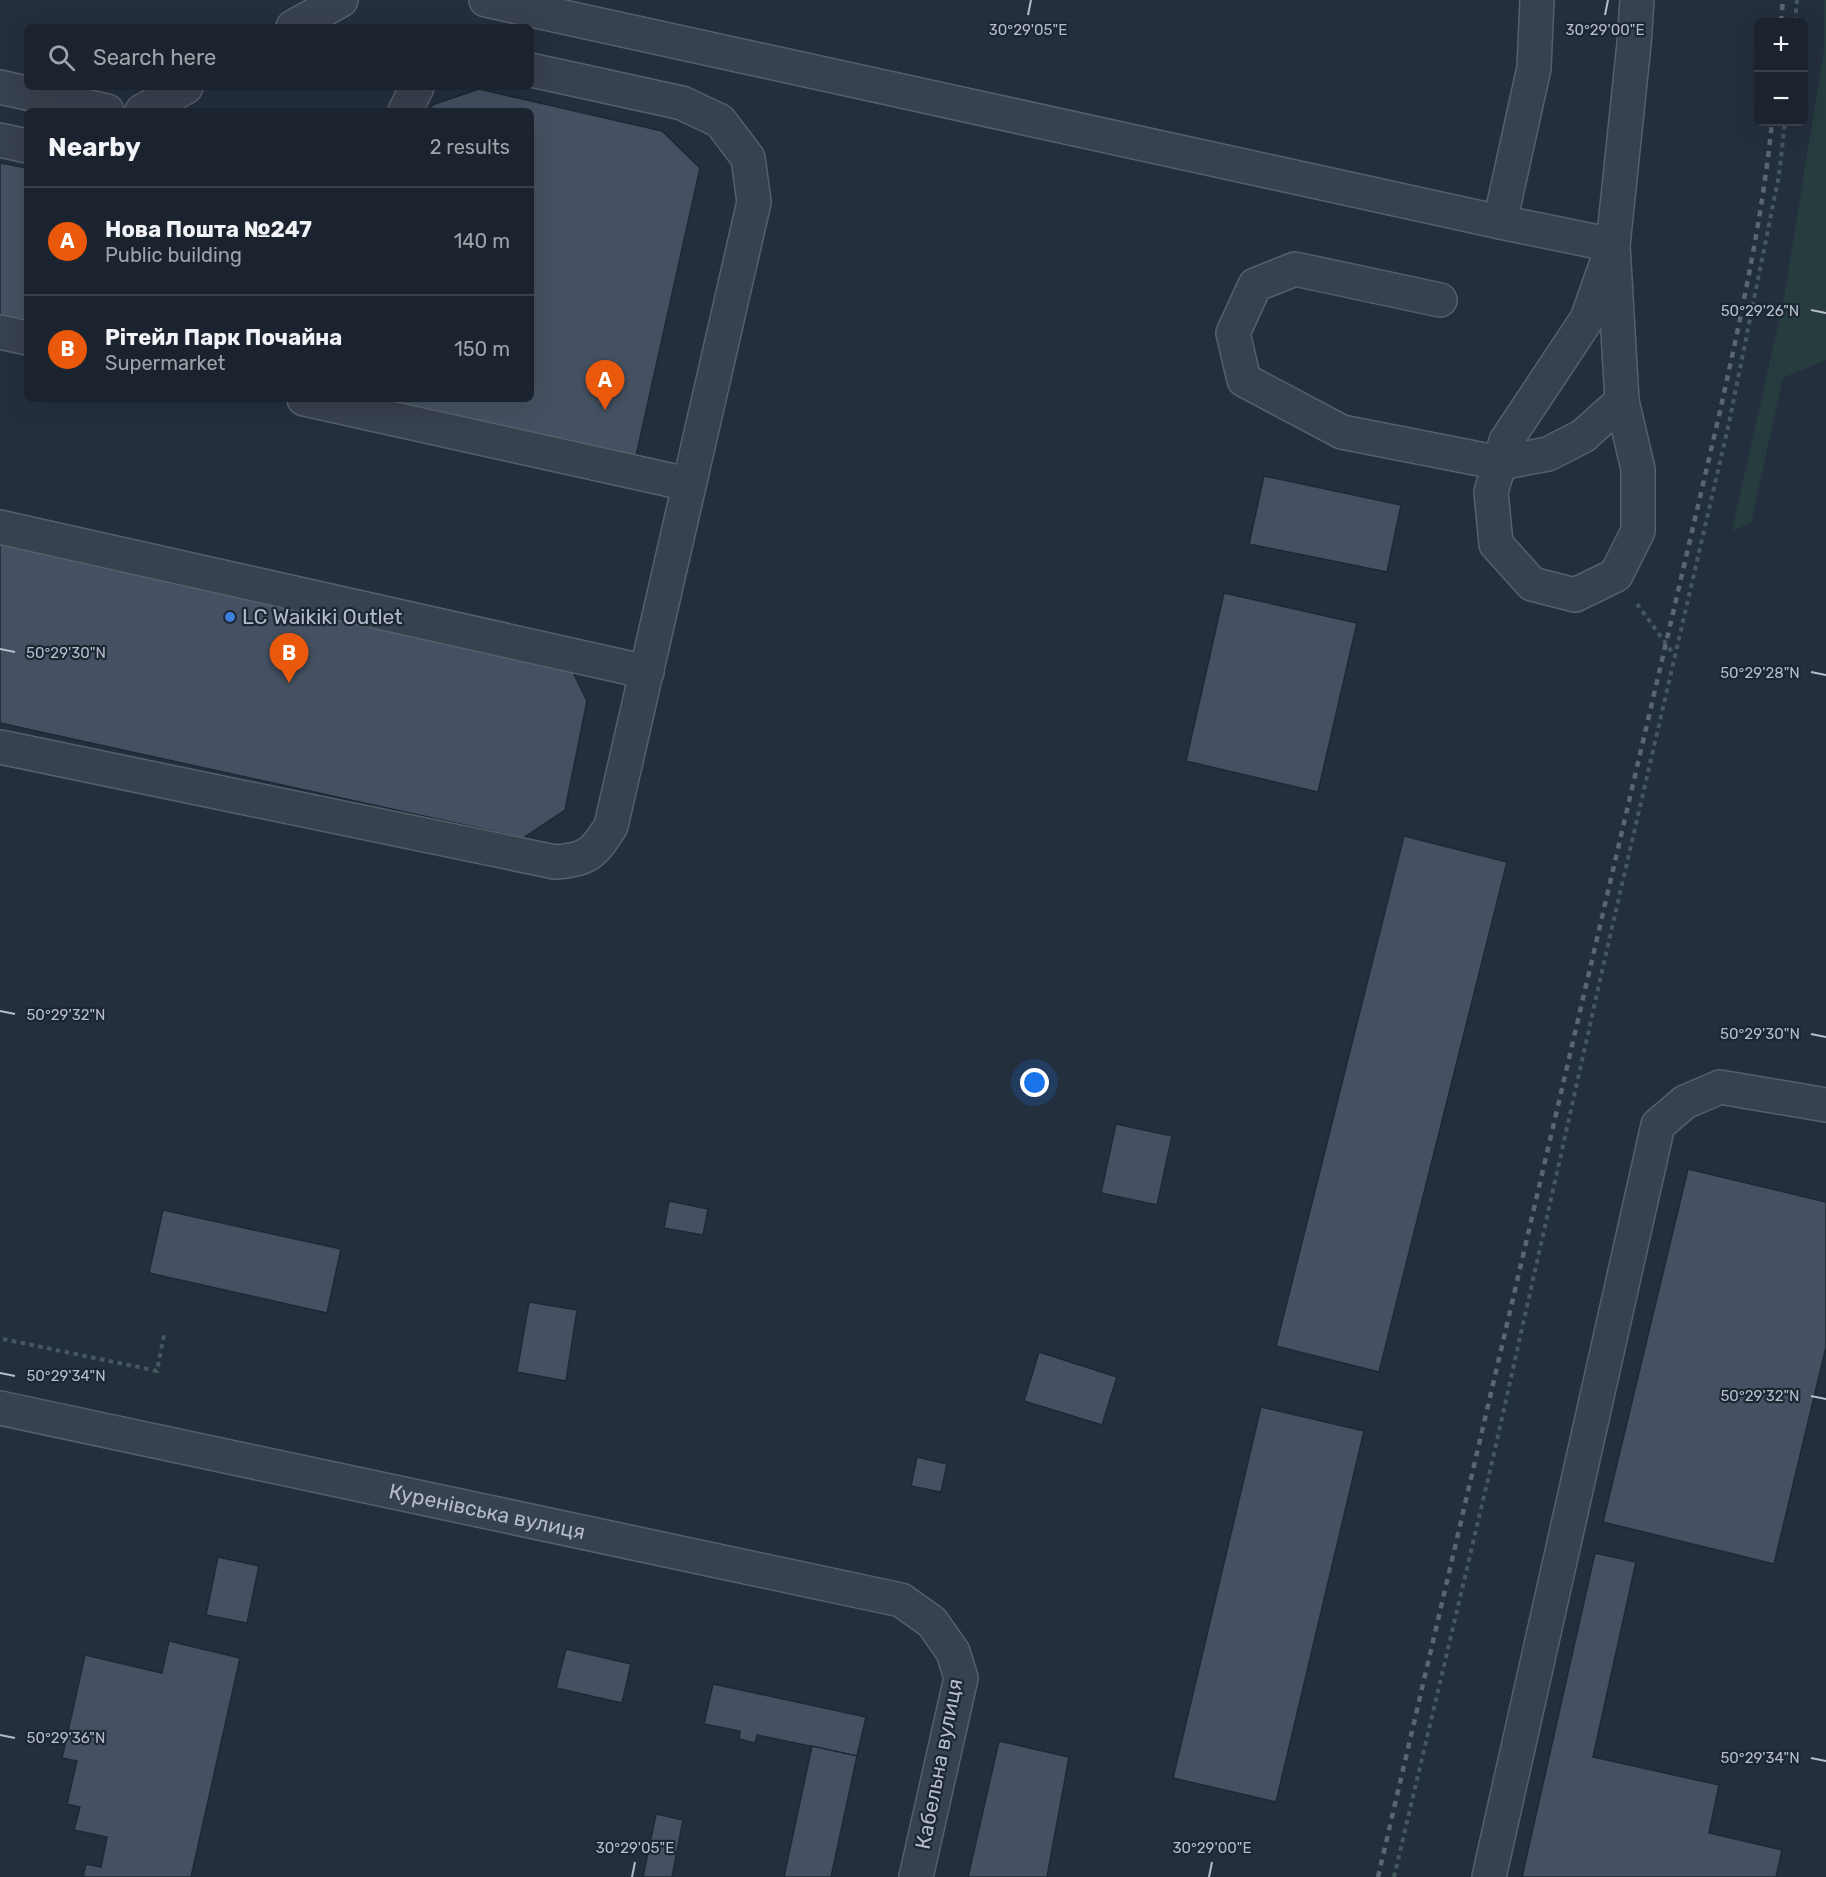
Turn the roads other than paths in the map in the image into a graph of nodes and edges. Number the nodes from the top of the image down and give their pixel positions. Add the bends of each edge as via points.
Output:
1 (341, 0) edge
2 (486, 0) edge
3 (1537, 0) edge
4 (1637, 0) edge
5 (298, 24) edge
6 (534, 71) edge
7 (0, 87) edge
8 (180, 90) edge
9 (415, 90) edge
10 (94, 108) edge
11 (148, 108) edge
12 (406, 108) edge
13 (0, 140) edge
14 (24, 145) edge
15 (1500, 222) junction
16 (1613, 245) junction
17 (1440, 300) dead end
18 (0, 332) edge
19 (24, 337) edge
20 (1622, 401) junction
21 (318, 402) edge
22 (1500, 463) junction
23 (688, 484) junction
24 (0, 527) edge
25 (647, 672) junction
26 (0, 747) edge
27 (1826, 1105) edge
28 (0, 1408) edge
29 (952, 1652) joint
30 (916, 1877) edge
31 (1489, 1877) edge

1 - 5 street
2 - 15 street
3 - 15 street via 1534,68
4 - 16 street
6 - 23 street via 682,103 720,121 748,158 754,202
7 - 10 street
8 - 11 street
9 - 12 street
13 - 14 street
15 - 16 street
16 - 20 street
16 - 22 street via 1587,319 1506,441
17 - 22 street via 1295,269 1255,285 1233,333 1244,380 1342,432
18 - 19 street
20 - 22 street via 1583,436 1548,454
20 - 22 street via 1638,469 1638,531 1616,575 1575,595 1532,584 1496,544 1491,492
21 - 23 street
23 - 25 street
24 - 25 street
25 - 26 street via 611,826 598,847 577,861 555,862
27 - 31 street via 1720,1087 1684,1102 1658,1125
28 - 29 street, Куренівська вулиця via 901,1600 932,1622
29 - 30 street, Кабельна вулиця via 961,1678

